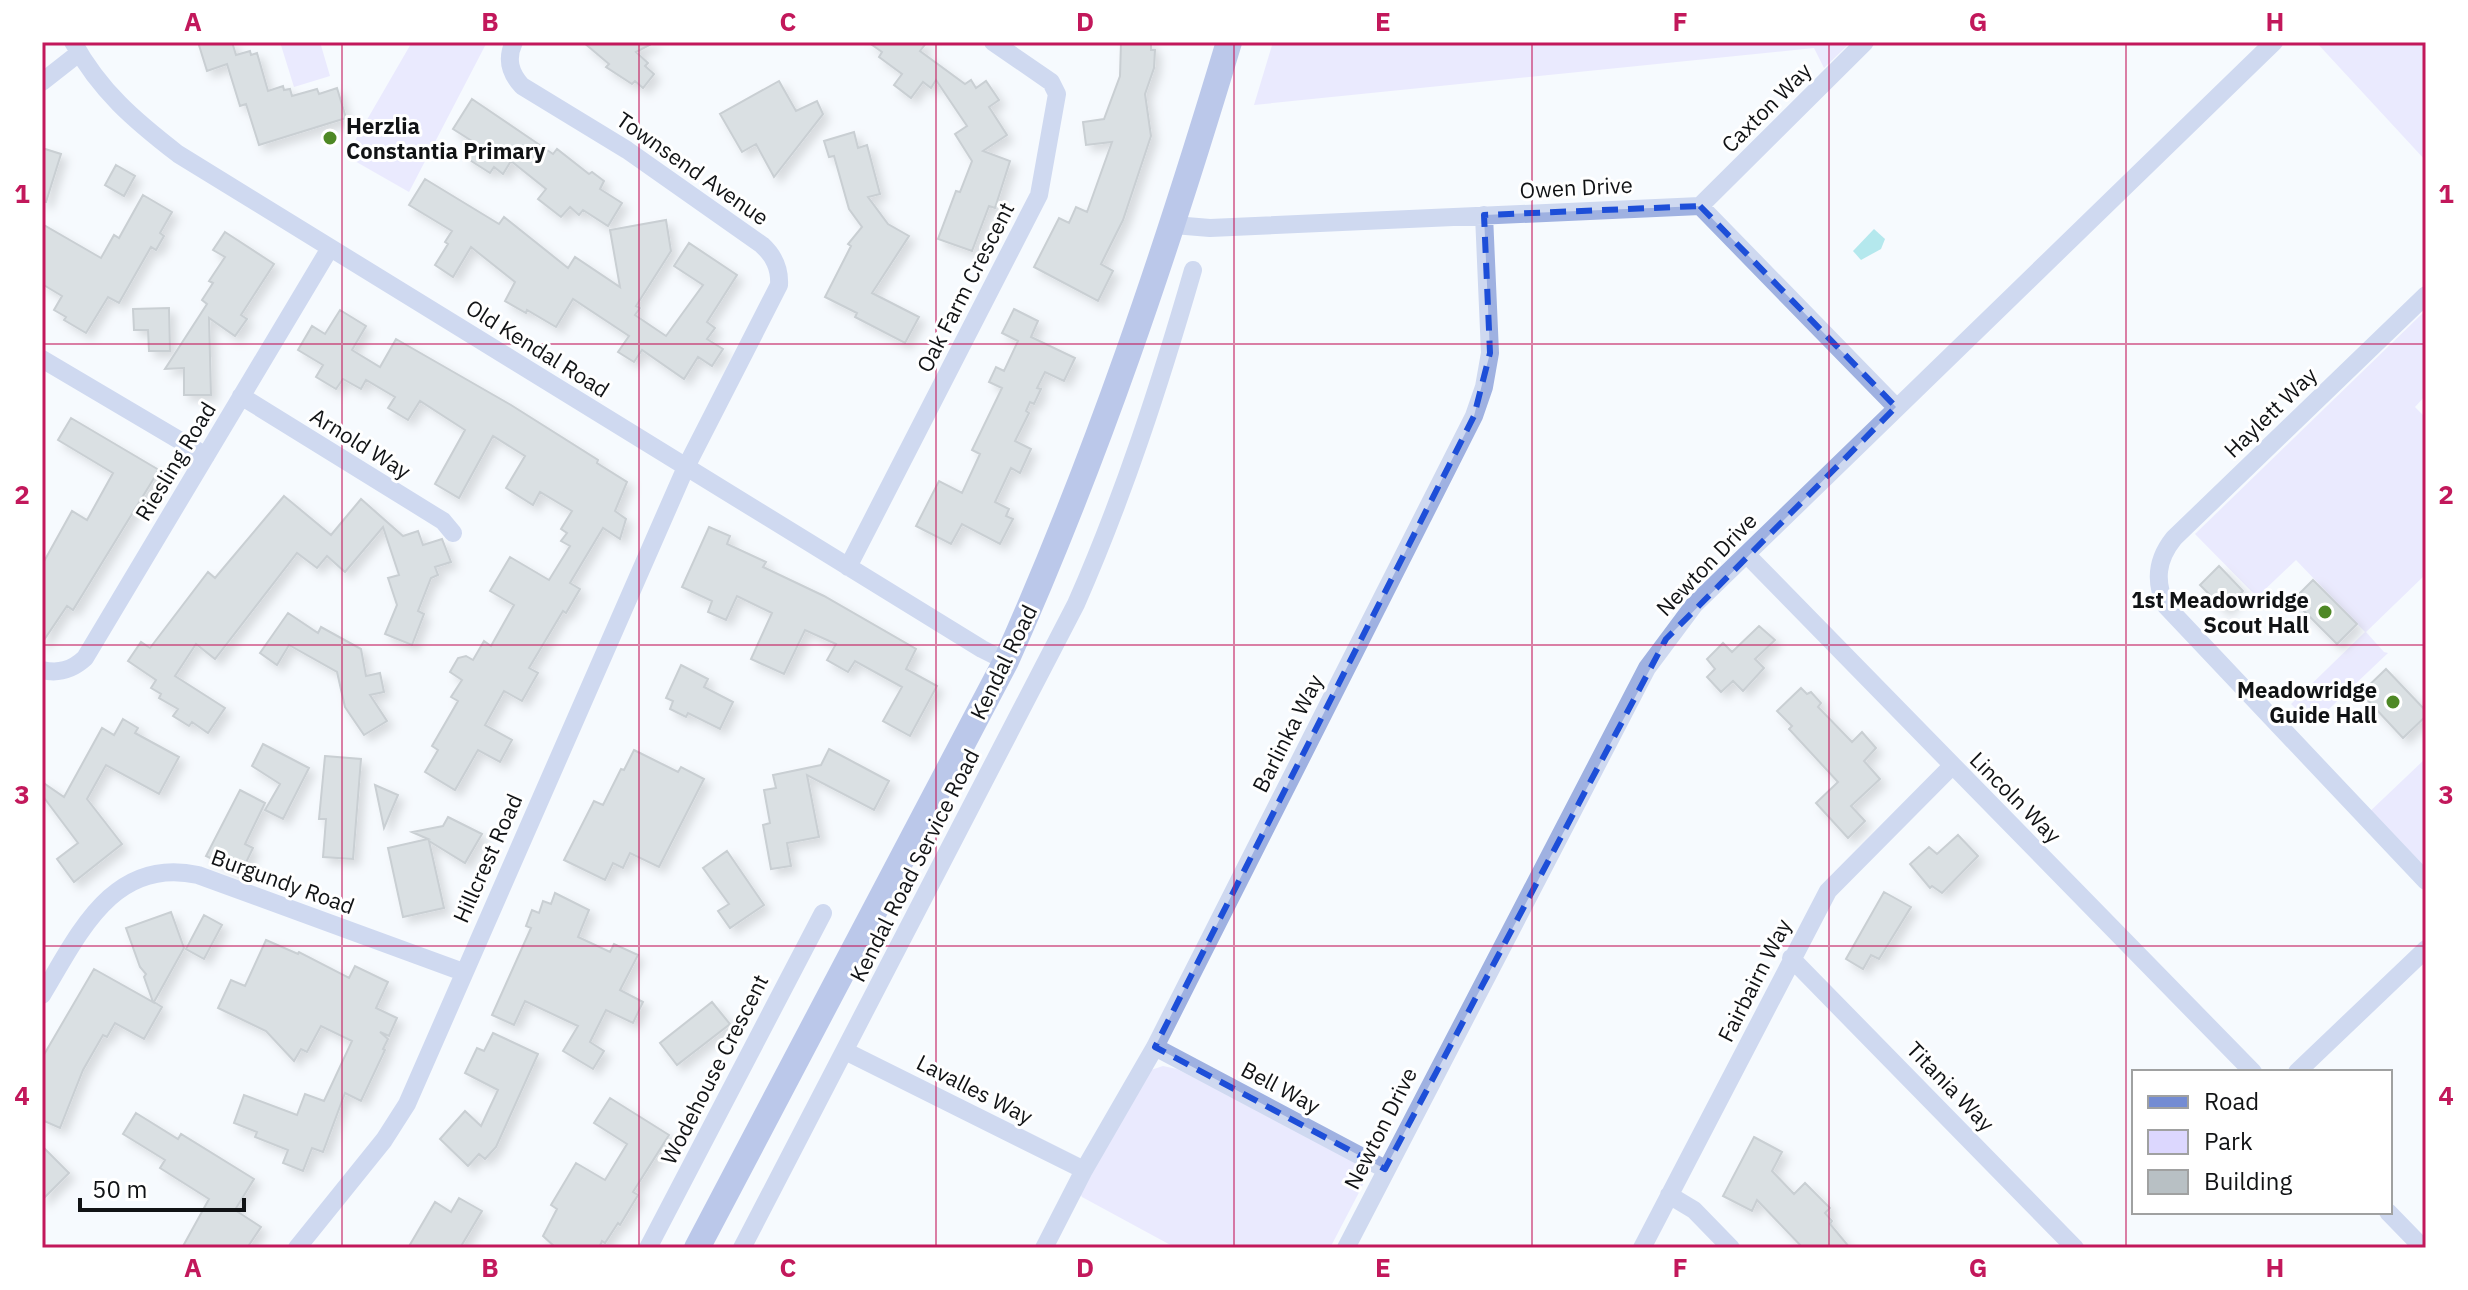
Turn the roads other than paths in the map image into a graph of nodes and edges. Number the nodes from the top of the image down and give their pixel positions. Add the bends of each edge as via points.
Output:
1 (514, 42) edge
2 (993, 42) edge
3 (1229, 42) edge
4 (1865, 42) edge
5 (2274, 42) edge
6 (76, 48) edge
7 (42, 82) edge
8 (1700, 206) junction
9 (1484, 215) junction
10 (1174, 225) junction
11 (330, 248) junction
12 (1193, 270) dead end
13 (2426, 295) edge
14 (42, 359) edge
15 (241, 396) junction
16 (1896, 407) junction
17 (206, 456) junction
18 (686, 467) junction
19 (453, 533) dead end
20 (1747, 555) junction
21 (848, 567) junction
22 (1006, 661) junction
23 (42, 670) edge
24 (1952, 766) junction
25 (2426, 881) edge
26 (823, 913) dead end
27 (2426, 949) edge
28 (1791, 958) junction
29 (463, 972) junction
30 (42, 995) edge
31 (1155, 1047) junction
32 (845, 1051) junction
33 (2251, 1070) edge
34 (2299, 1070) edge
35 (1385, 1169) junction
36 (1084, 1170) junction
37 (1669, 1195) junction
38 (2390, 1214) edge
39 (297, 1248) edge
40 (648, 1248) edge
41 (697, 1248) edge
42 (742, 1248) edge
43 (1044, 1248) edge
44 (1346, 1248) edge
45 (1642, 1248) edge
46 (1731, 1248) edge
47 (2075, 1248) edge
48 (2423, 1248) edge

1 - 18 street, Townsend Avenue via 511,70 522,86 627,150 762,245 774,260 780,276 777,293
2 - 21 street, Oak Farm Crescent via 1051,82 1057,94 1039,195
3 - 10 main road, Kendal Road
4 - 8 street, Caxton Way
5 - 16 street, Newton Drive
6 - 7 street
6 - 11 street, Old Kendal Road via 126,113 178,154
8 - 9 street, Owen Drive
8 - 16 street
9 - 10 street, Owen Drive via 1210,228
9 - 31 street, Barlinka Way via 1490,353 1474,416
10 - 22 main road, Kendal Road via 1077,495
11 - 15 street, Riesling Road
11 - 18 street, Old Kendal Road
12 - 32 street, Kendal Road Service Road via 1145,430 1076,604
13 - 25 street, Haylett Way via 2174,538 2162,554 2158,572 2166,606
14 - 17 street
15 - 17 street, Riesling Road
15 - 19 street, Arnold Way via 443,521
16 - 20 street, Newton Drive
17 - 23 street, Riesling Road via 85,658 70,669
18 - 21 street, Old Kendal Road
18 - 29 street, Hillcrest Road
20 - 24 street, Lincoln Way
20 - 35 street, Newton Drive via 1694,605 1647,668
21 - 22 street, Old Kendal Road
22 - 41 main road, Kendal Road
24 - 28 street, Fairbairn Way via 1828,891
24 - 33 street, Lincoln Way
26 - 40 street, Wodehouse Crescent
27 - 34 street
28 - 37 street, Fairbairn Way
28 - 47 street, Titania Way
29 - 30 street, Burgundy Road via 175,871 138,879 106,898
29 - 39 street, Hillcrest Road via 400,1117
31 - 35 street, Bell Way
31 - 36 street, Barlinka Way
32 - 36 street, Lavalles Way
32 - 42 street, Kendal Road Service Road
35 - 44 street, Newton Drive
36 - 43 street, Barlinka Way
37 - 45 street, Fairbairn Way
37 - 46 street via 1694,1210
38 - 48 street

